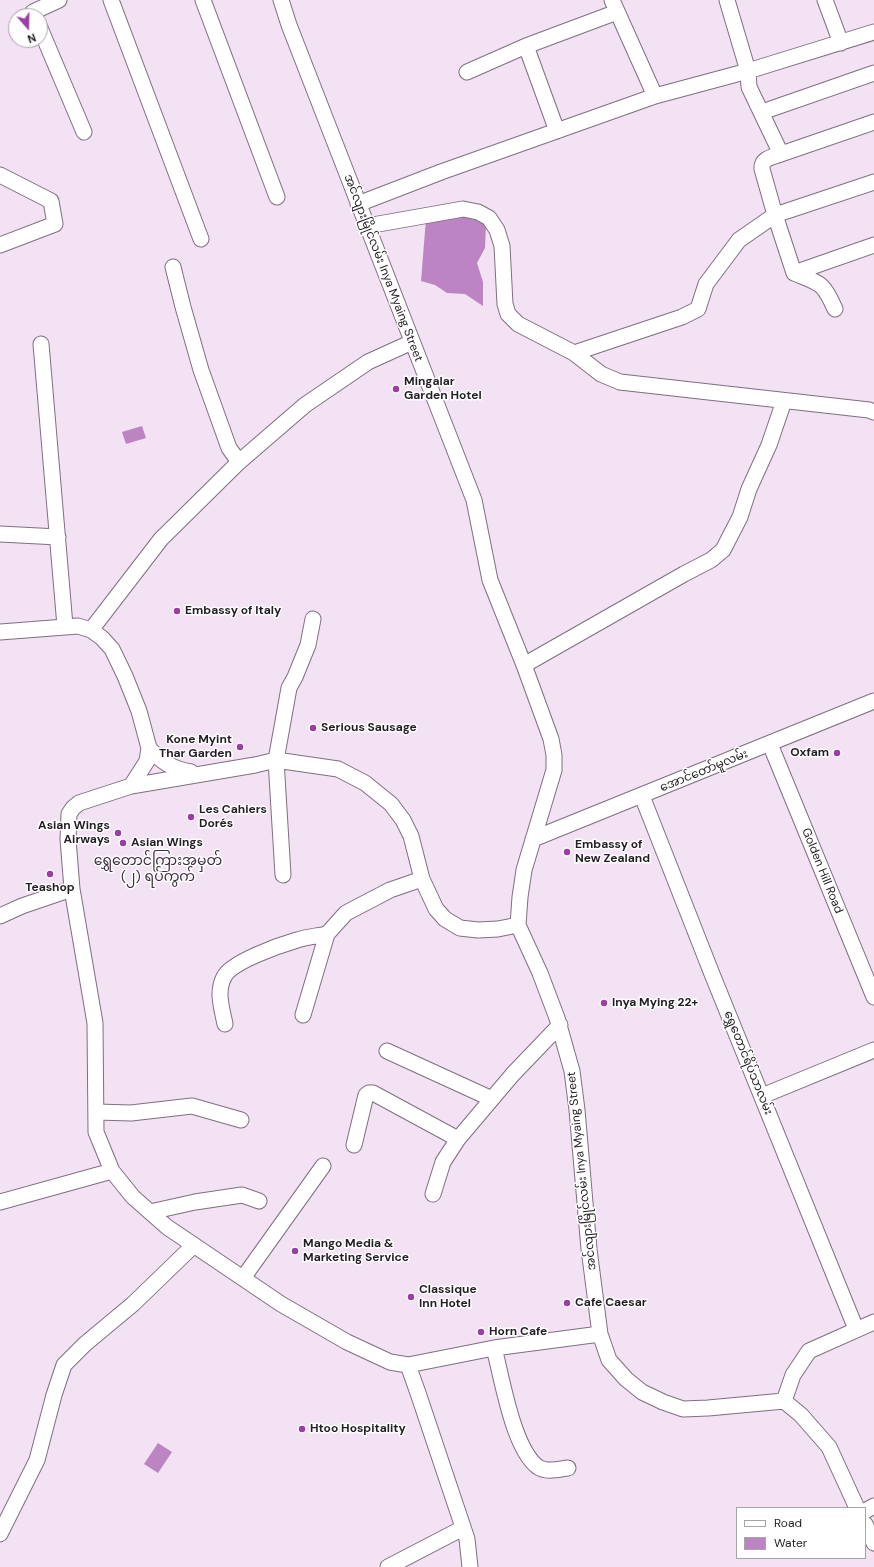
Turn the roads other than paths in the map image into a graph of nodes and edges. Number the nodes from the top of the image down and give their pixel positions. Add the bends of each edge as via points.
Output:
1 (59, 0) edge
2 (111, 0) edge
3 (203, 0) edge
4 (281, 0) edge
5 (727, 0) edge
6 (825, 0) edge
7 (615, 6) edge
8 (42, 8) edge
9 (874, 32) edge
10 (841, 43) junction
11 (526, 46) junction
12 (48, 47) edge
13 (748, 71) junction
14 (467, 72) dead end
15 (874, 73) edge
16 (655, 96) junction
17 (762, 112) junction
18 (874, 122) edge
19 (557, 131) junction
20 (84, 132) dead end
21 (781, 154) junction
22 (0, 174) edge
23 (874, 182) edge
24 (277, 197) dead end
25 (358, 204) junction
26 (774, 215) junction
27 (367, 226) junction
28 (201, 239) dead end
29 (0, 245) edge
30 (874, 245) edge
31 (173, 267) dead end
32 (794, 273) junction
33 (835, 309) dead end
34 (412, 342) junction
35 (41, 344) dead end
36 (574, 353) junction
37 (784, 401) junction
38 (874, 412) edge
39 (239, 462) junction
40 (0, 534) edge
41 (58, 537) junction
42 (313, 619) dead end
43 (78, 627) junction
44 (0, 632) edge
45 (524, 665) junction
46 (874, 701) edge
47 (770, 744) junction
48 (149, 748) junction
49 (276, 760) junction
50 (198, 774) junction
51 (131, 786) junction
52 (642, 796) junction
53 (534, 839) junction
54 (283, 875) dead end
55 (422, 879) junction
56 (72, 889) junction
57 (0, 916) edge
58 (518, 925) junction
59 (327, 934) junction
60 (874, 997) edge
61 (303, 1015) dead end
62 (225, 1024) dead end
63 (560, 1025) junction
64 (874, 1050) edge
65 (387, 1051) dead end
66 (762, 1096) junction
67 (492, 1099) junction
68 (96, 1112) junction
69 (240, 1120) dead end
70 (458, 1139) junction
71 (354, 1145) dead end
72 (323, 1166) dead end
73 (112, 1171) junction
74 (433, 1194) dead end
75 (259, 1201) dead end
76 (0, 1202) edge
77 (150, 1212) junction
78 (194, 1245) junction
79 (242, 1278) junction
80 (874, 1322) edge
81 (856, 1329) junction
82 (600, 1334) junction
83 (494, 1348) junction
84 (408, 1365) junction
85 (784, 1401) junction
86 (568, 1468) dead end
87 (858, 1507) edge
88 (866, 1526) edge
89 (463, 1528) junction
90 (0, 1534) edge
91 (874, 1543) edge
92 (388, 1567) edge
93 (470, 1567) edge

1 - 8 street
2 - 28 street
3 - 24 street
4 - 25 street, အင်လျားမြိုင်လမ်း Inya Myaing Street
5 - 13 street
6 - 10 street
7 - 11 street
7 - 16 street
9 - 10 street
10 - 13 street
11 - 14 street
11 - 19 street
12 - 20 street
13 - 16 street
13 - 17 street via 749,87
15 - 17 street
16 - 19 street
17 - 21 street
18 - 21 street
19 - 25 street
21 - 26 street via 764,160 762,164
22 - 29 street via 51,201 55,224
23 - 26 street
25 - 27 street, အင်လျားမြိုင်လမ်း Inya Myaing Street
26 - 32 street
26 - 36 street via 739,240 706,284 698,309 682,317
27 - 34 street, အင်လျားမြိုင်လမ်း Inya Myaing Street
27 - 36 street via 463,209 478,212 489,218 497,230 502,246 505,304 508,314 518,324
30 - 32 street
31 - 39 street via 201,370 229,448
32 - 33 street via 820,283
34 - 39 street via 368,362 305,405
34 - 45 street, အင်လျားမြိုင်လမ်း Inya Myaing Street via 474,500 490,580
35 - 41 street
36 - 37 street via 601,374 620,382
37 - 38 street
37 - 45 street via 770,445 749,489 740,517 723,550 711,560
39 - 43 street via 161,539
40 - 41 street
41 - 43 street
42 - 49 street via 308,645 289,688
43 - 44 street
43 - 48 street via 102,638 112,649 139,712
45 - 53 street, အင်လျားမြိုင်လမ်း Inya Myaing Street via 551,739 554,755 554,770
46 - 47 street, အောင်တော်မူလမ်း
47 - 52 street, အောင်တော်မူလမ်း
47 - 60 street, Golden Hill Road
48 - 50 street via 167,765
48 - 51 street via 147,761
49 - 50 street
49 - 54 street
49 - 55 street via 338,769 379,793 403,820 411,836
50 - 51 street
51 - 56 street via 79,803 69,814
52 - 53 street, အောင်တော်မူလမ်း
52 - 66 street, ရွှေတောင်ရိပ်သာလမ်း
53 - 58 street, အင်လျားမြိုင်လမ်း Inya Myaing Street via 524,870
55 - 58 street via 436,909 445,919 460,928 484,930
55 - 59 street via 390,890 346,913
56 - 57 street
56 - 68 street via 95,1023
58 - 63 street, အင်လျားမြိုင်လမ်း Inya Myaing Street
59 - 61 street
59 - 62 street via 298,940 264,952 227,971 219,995
63 - 67 street
63 - 82 street, အင်လျားမြိုင်လမ်း Inya Myaing Street via 575,1087 589,1249
64 - 66 street
65 - 67 street
66 - 81 street, ရွှေတောင်ရိပ်သာလမ်း
67 - 70 street
68 - 69 street via 131,1113 192,1106
68 - 73 street via 96,1132
70 - 71 street via 369,1092 366,1094
70 - 74 street via 443,1162
72 - 79 street
73 - 76 street
73 - 77 street via 133,1197
75 - 77 street via 242,1195
77 - 78 street
78 - 79 street
78 - 90 street via 64,1365 37,1460
79 - 84 street via 347,1342 390,1362
80 - 81 street
81 - 85 street via 809,1351 793,1374
82 - 83 street
82 - 85 street, အင်လျားမြိုင်လမ်း Inya Myaing Street via 609,1360 626,1379 642,1392 663,1402 683,1409
83 - 84 street
83 - 86 street via 512,1419 527,1456 539,1468 551,1471
84 - 89 street
85 - 87 street via 801,1415 829,1447
88 - 91 street
89 - 92 street
89 - 93 street

